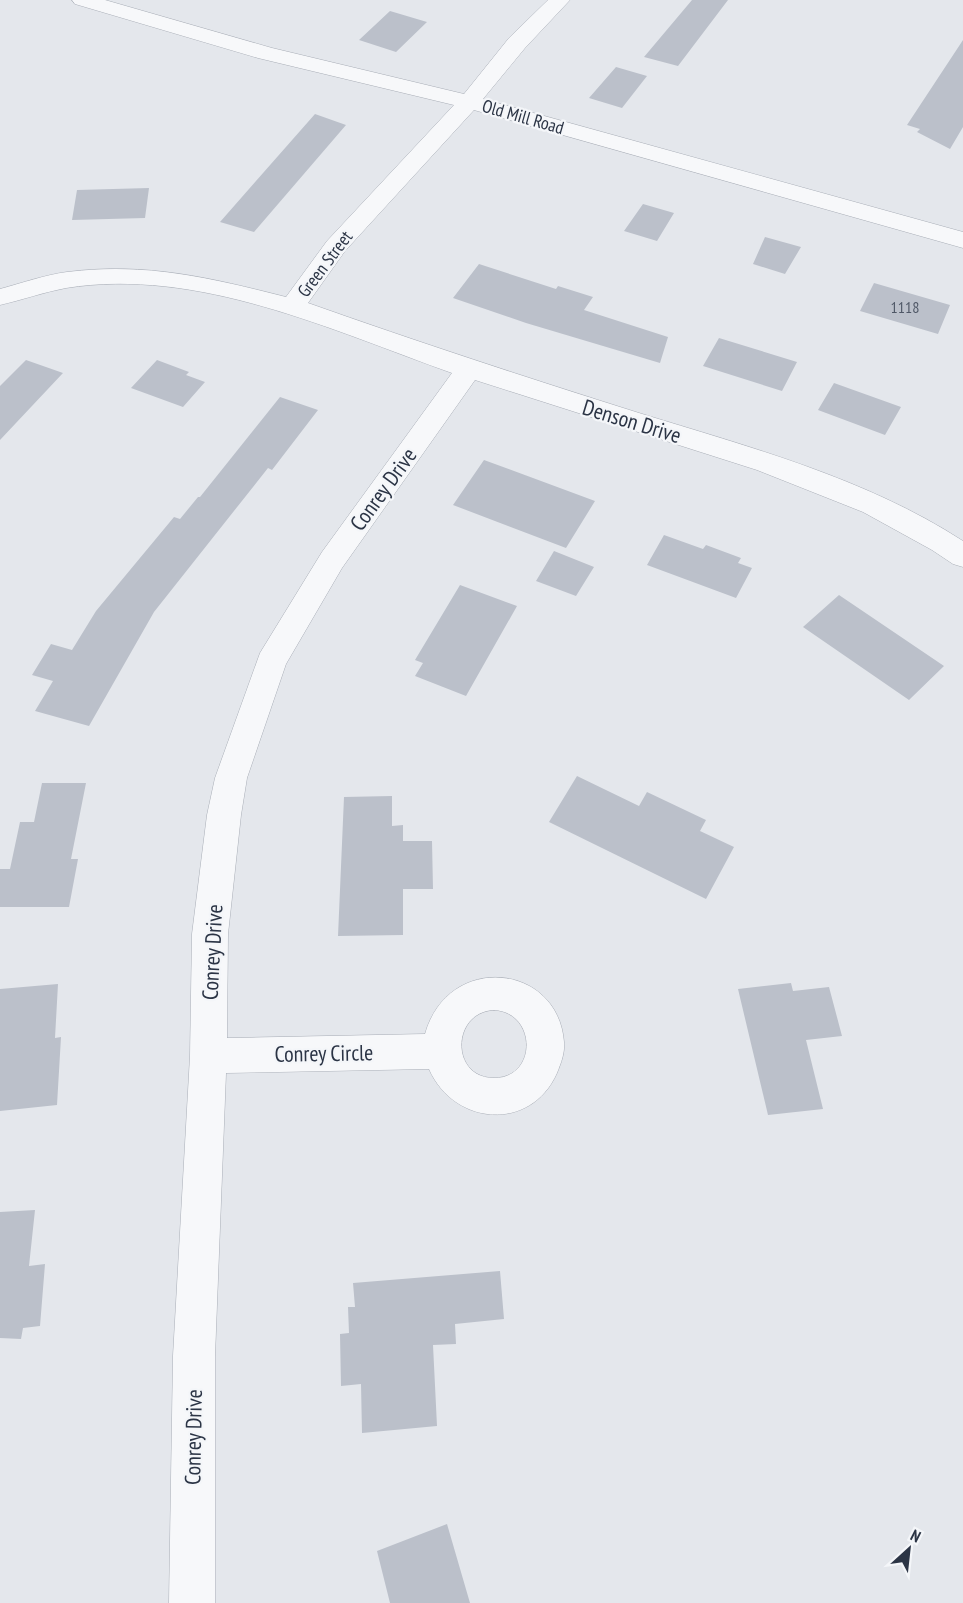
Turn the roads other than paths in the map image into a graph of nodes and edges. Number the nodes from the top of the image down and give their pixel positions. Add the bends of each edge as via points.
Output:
1 (82, 0) edge
2 (560, 0) edge
3 (469, 102) junction
4 (963, 240) edge
5 (0, 297) edge
6 (292, 307) junction
7 (469, 369) junction
8 (963, 556) edge
9 (441, 1051) dead end
10 (208, 1056) junction
11 (192, 1603) edge

1 - 3 street, Old Mill Road via 266,53
2 - 3 street, Green Street
3 - 4 street, Old Mill Road
3 - 6 street, Green Street via 336,246
5 - 6 street, Green Street via 66,280 136,276 202,284
6 - 7 street, Denson Drive
7 - 8 street, Denson Drive via 767,463 873,505
7 - 10 street, Conrey Drive via 332,560 271,662 231,778 224,815 210,934
9 - 10 street, Conrey Circle
10 - 11 street, Conrey Drive via 194,1356

